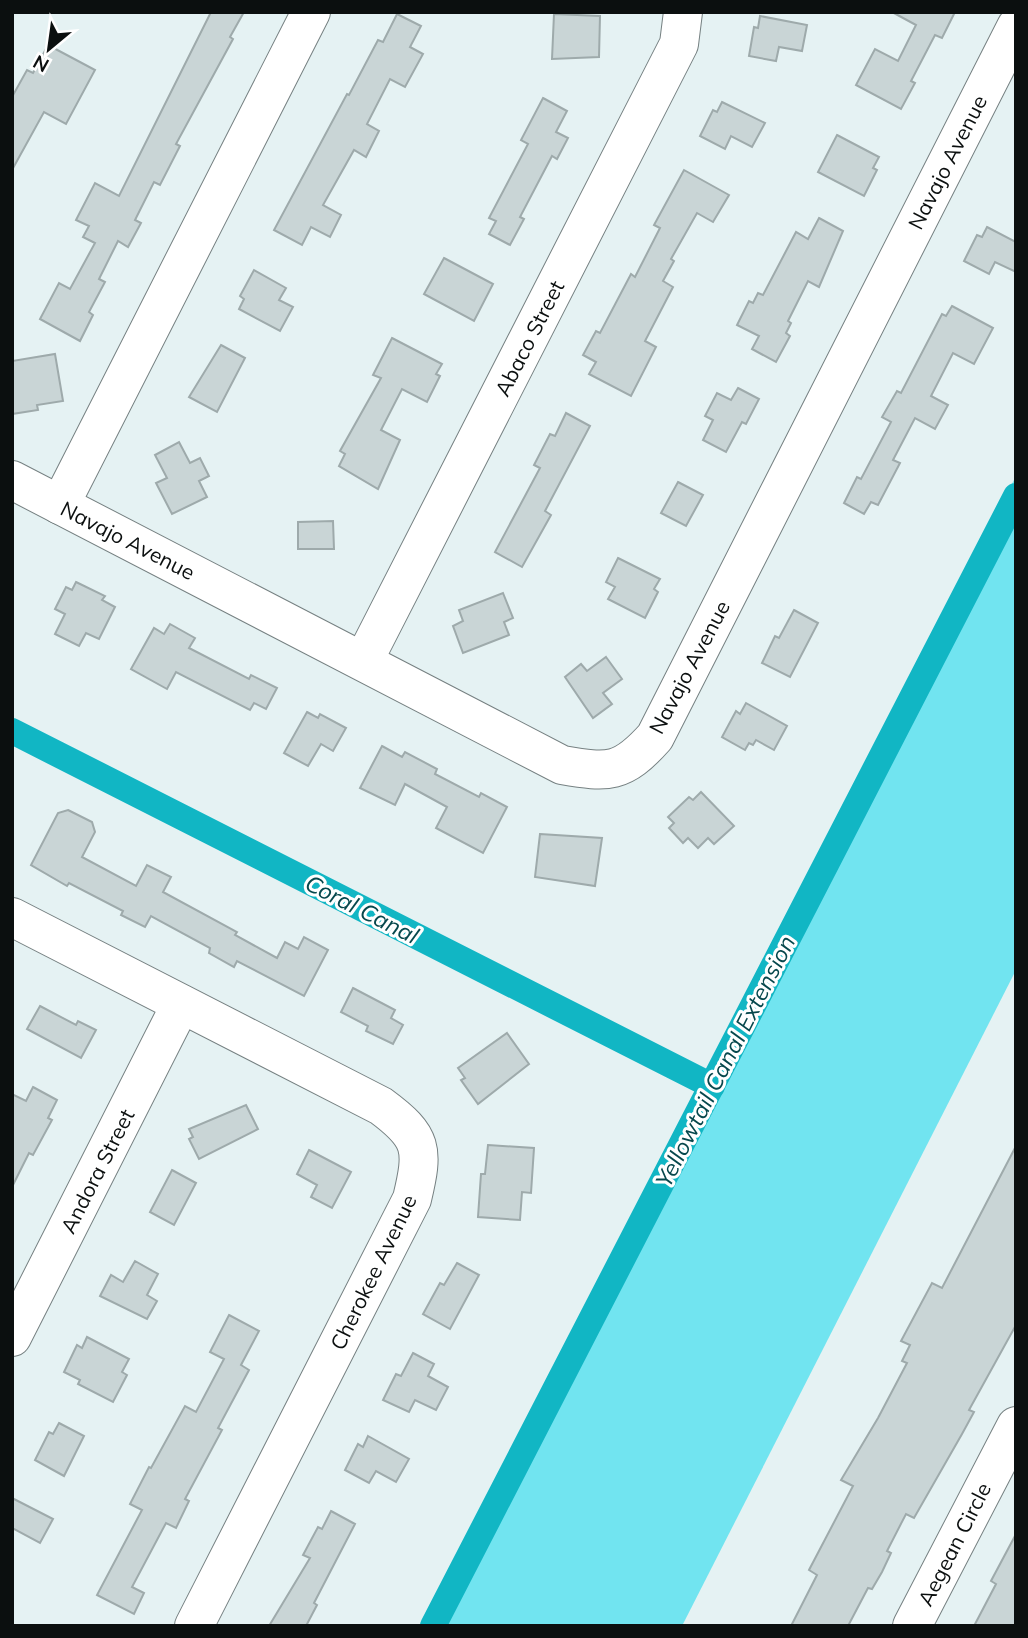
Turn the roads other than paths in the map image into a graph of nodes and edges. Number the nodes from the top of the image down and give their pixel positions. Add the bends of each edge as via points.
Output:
1 (311, 12) edge
2 (683, 12) edge
3 (1016, 27) edge
4 (12, 480) edge
5 (60, 505) junction
6 (364, 660) junction
7 (12, 917) edge
8 (181, 1004) junction
9 (12, 1337) edge
10 (1016, 1426) edge
11 (194, 1626) edge
12 (912, 1626) edge

1 - 5 street
2 - 6 street, Abaco Street via 679,44
3 - 6 street, Navajo Avenue via 655,737 635,759 603,772 562,765
4 - 5 street, Navajo Avenue
5 - 6 street, Navajo Avenue
7 - 8 street, Cherokee Avenue
8 - 9 street, Andora Street
8 - 11 street, Cherokee Avenue via 381,1106 410,1127 421,1163 412,1199
10 - 12 street, Aegean Circle

